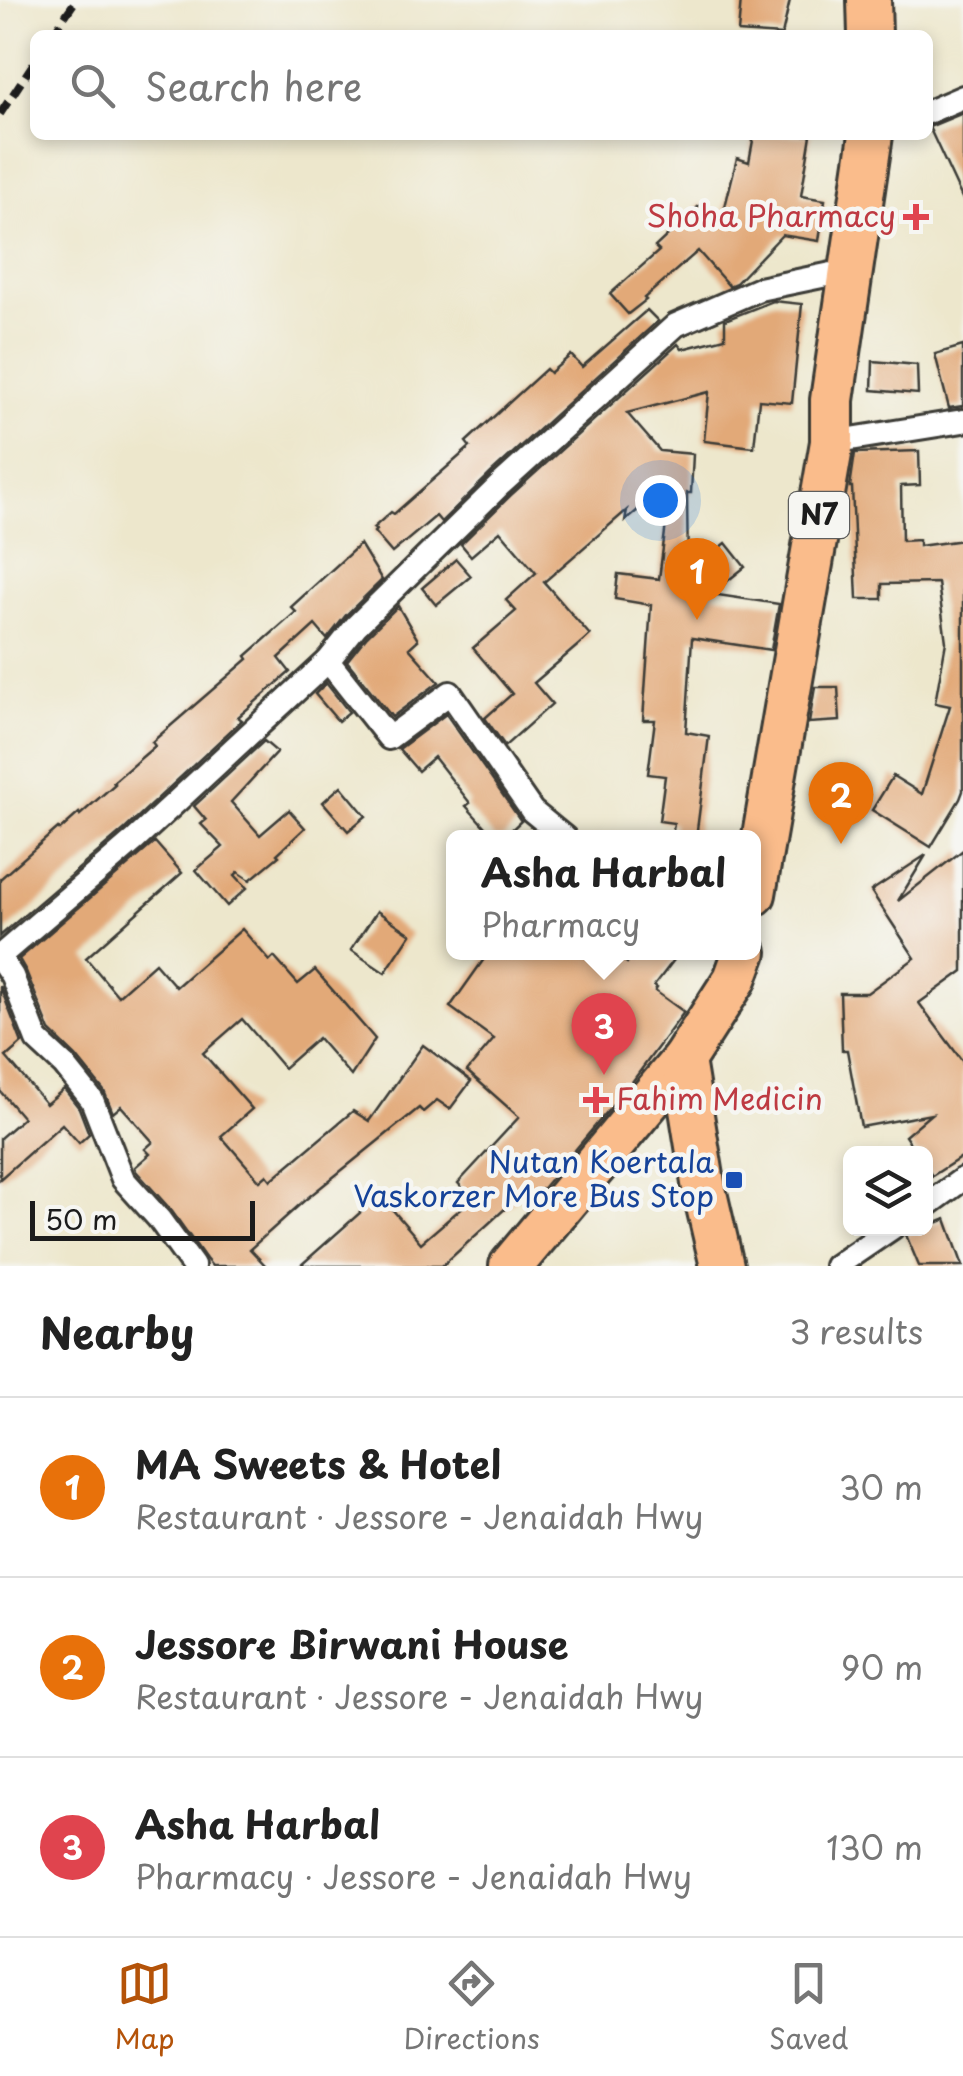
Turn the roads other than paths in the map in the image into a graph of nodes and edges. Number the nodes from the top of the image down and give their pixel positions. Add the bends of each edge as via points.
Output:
1 (869, 0) edge
2 (870, 30) edge
3 (963, 96) edge
4 (933, 110) edge
5 (871, 140) edge
6 (851, 270) junction
7 (963, 422) edge
8 (832, 442) junction
9 (328, 661) junction
10 (556, 830) edge
11 (761, 853) edge
12 (0, 957) edge
13 (740, 960) edge
14 (683, 1060) junction
15 (963, 1180) edge
16 (933, 1201) edge
17 (880, 1236) edge
18 (193, 1266) edge
19 (511, 1266) edge
20 (722, 1266) edge
21 (836, 1266) edge

1 - 2 highway
3 - 4 street
5 - 6 highway, N7
6 - 8 highway, N7
6 - 9 street via 759,289 676,324 500,484
7 - 8 street
8 - 11 highway, N7
9 - 10 street via 389,738 450,693 532,811
9 - 12 street
12 - 18 street via 37,1040 92,1100 123,1179
13 - 14 highway
14 - 19 highway
14 - 20 highway
15 - 16 street
17 - 21 street

